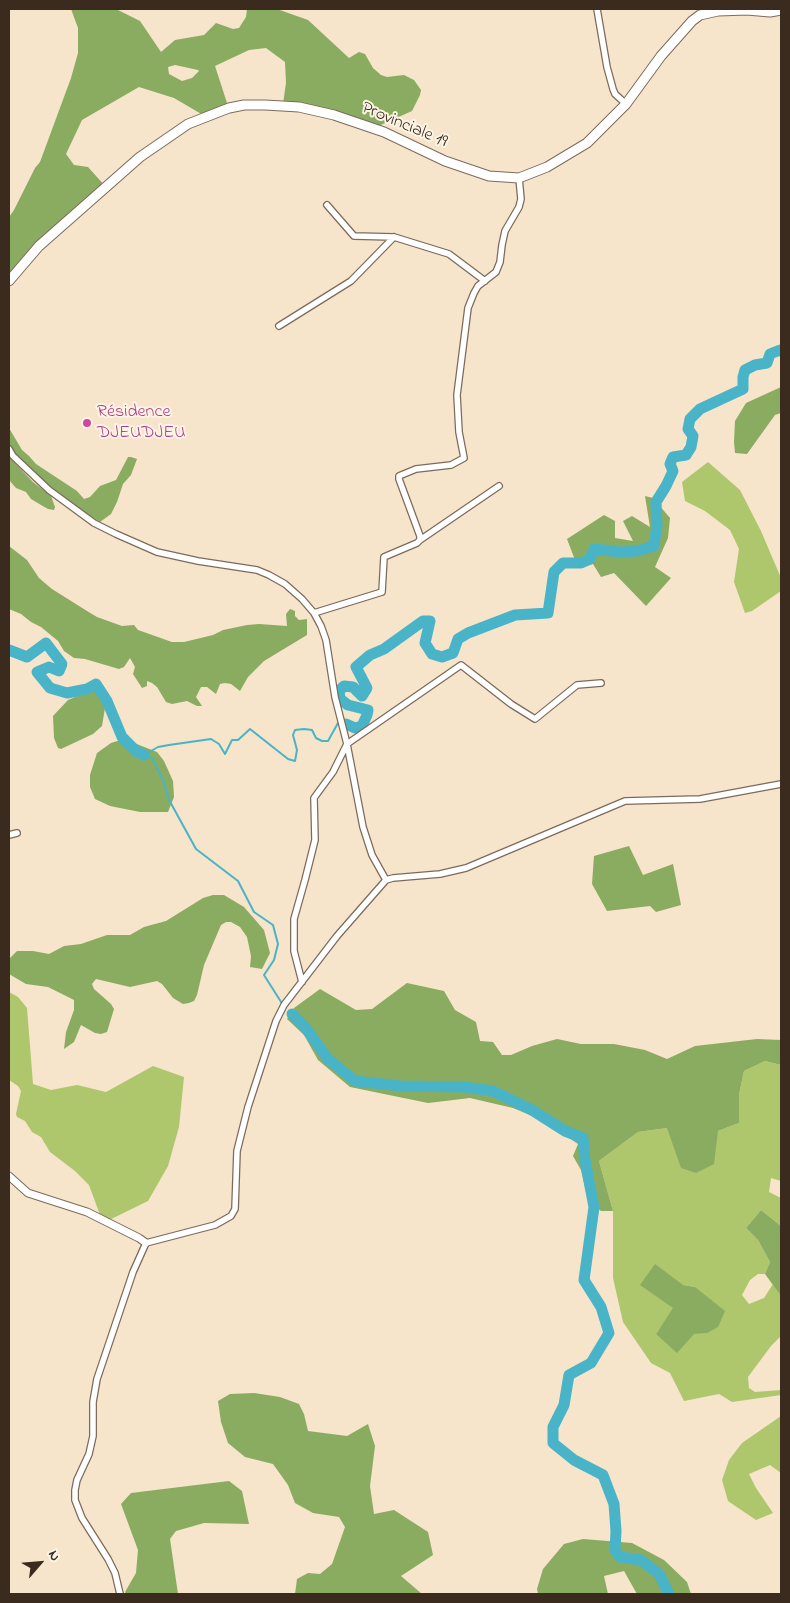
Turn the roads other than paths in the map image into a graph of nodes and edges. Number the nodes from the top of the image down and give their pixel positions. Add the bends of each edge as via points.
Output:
1 (597, 9) edge
2 (781, 10) edge
3 (626, 104) junction
4 (519, 178) junction
5 (327, 205) dead end
6 (394, 237) junction
7 (9, 281) edge
8 (486, 281) junction
9 (279, 326) dead end
10 (9, 449) edge
11 (499, 486) dead end
12 (420, 540) junction
13 (314, 613) junction
14 (601, 682) dead end
15 (347, 744) junction
16 (781, 784) edge
17 (17, 833) dead end
18 (9, 835) edge
19 (386, 880) junction
20 (302, 982) junction
21 (9, 1176) edge
22 (146, 1243) junction
23 (120, 1594) edge

1 - 3 street via 613,89
2 - 3 main road, Provinciale 19 via 718,11 700,15 666,50
3 - 4 main road, Provinciale 19 via 587,143 547,167
4 - 7 main road, Provinciale 19 via 488,176 445,161 384,132 299,107 229,108 188,124 140,157 39,246
4 - 8 street via 519,207 506,231 496,272
5 - 6 street via 354,236
6 - 8 street via 449,254
6 - 9 street via 351,281
8 - 12 street via 478,286 468,308 456,395 464,458 451,465 416,469 399,476
10 - 13 street via 49,490 94,523 157,552 257,570 285,584
11 - 12 street
12 - 13 street via 384,557 382,592
13 - 15 street via 326,640
14 - 15 street via 577,685 535,719 461,666
15 - 19 street via 363,827 372,855
15 - 20 street via 333,772 314,798 315,840 294,919 294,951
16 - 19 street via 700,798 625,801 466,868
17 - 18 street
19 - 20 street
20 - 22 street via 276,1021 248,1107 237,1151 235,1209 231,1216 215,1225
21 - 22 street via 28,1193 87,1212
22 - 23 street via 97,1379 92,1402 93,1436 75,1490 77,1509 108,1559

